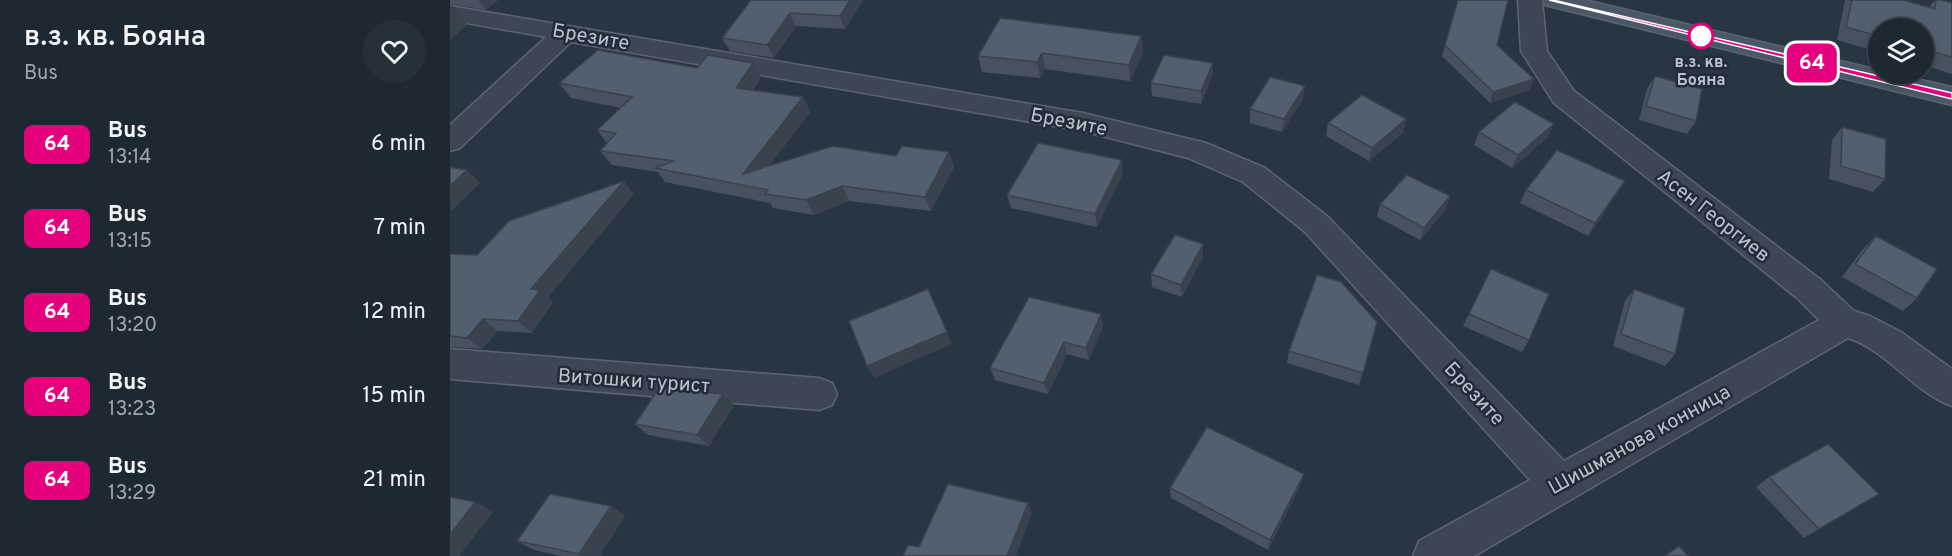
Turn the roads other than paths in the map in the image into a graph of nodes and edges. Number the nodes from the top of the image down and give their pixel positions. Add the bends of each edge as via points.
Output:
1 (1530, 0) edge
2 (1554, 0) edge
3 (450, 13) edge
4 (566, 32) junction
5 (1952, 96) edge
6 (450, 141) edge
7 (1844, 323) junction
8 (450, 364) edge
9 (1952, 390) edge
10 (819, 394) dead end
11 (1560, 484) junction
12 (1434, 556) edge

1 - 7 street, Асен Георгиев via 1534,51 1564,97 1809,289
2 - 5 main road
3 - 4 street, Брезите
4 - 6 street
4 - 11 street, Брезите via 1083,122 1196,150 1254,175 1316,224
7 - 9 street, Асен Георгиев via 1889,342
7 - 11 street, Шишманова конница
8 - 10 street, Витошки турист
11 - 12 street, Шишманова конница

